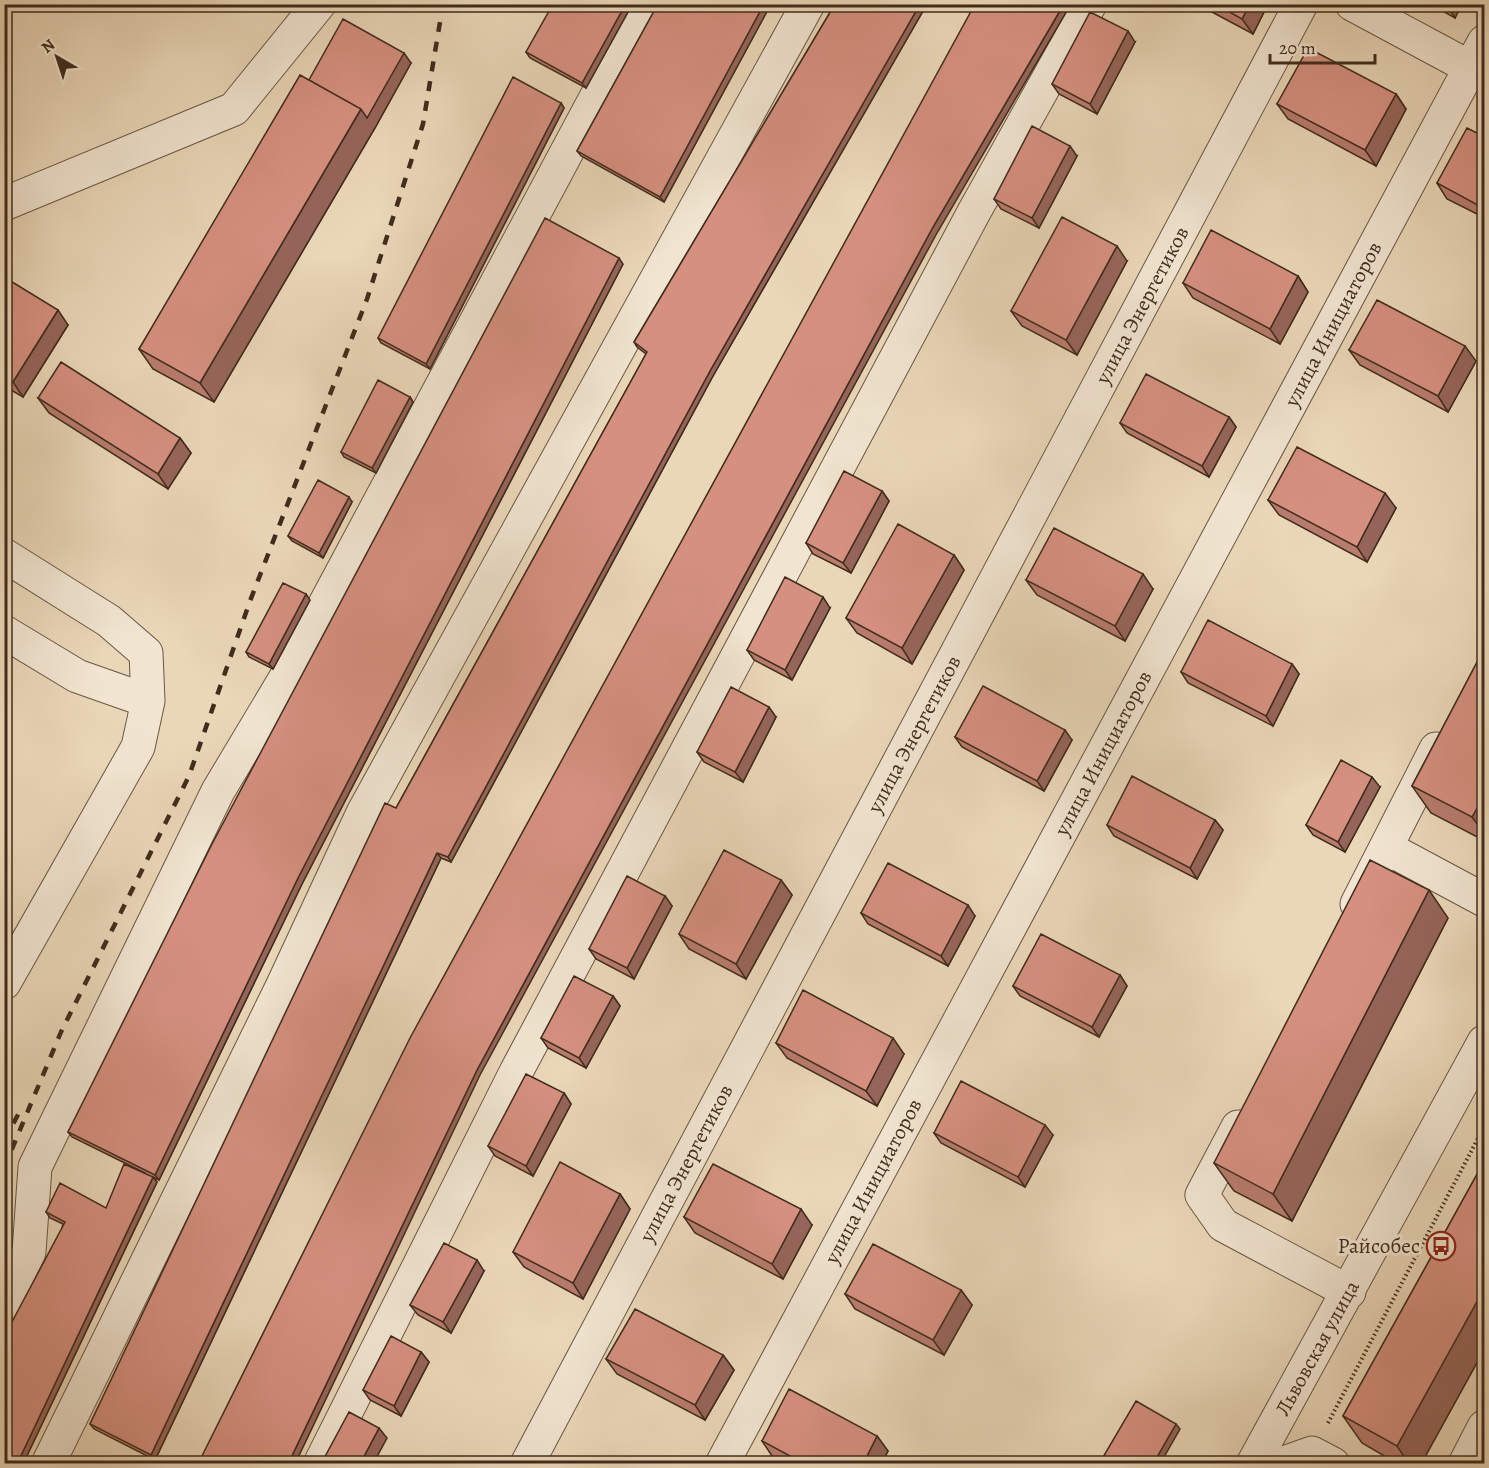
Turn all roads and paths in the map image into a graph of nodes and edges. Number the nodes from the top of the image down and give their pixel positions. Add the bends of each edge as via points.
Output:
1 (319, 4) edge
2 (646, 4) edge
3 (808, 4) edge
4 (1090, 4) edge
5 (1301, 4) edge
6 (1352, 4) edge
7 (1480, 61) edge
8 (4, 204) edge
9 (4, 555) edge
10 (4, 632) edge
11 (148, 701) junction
12 (1448, 724) edge
13 (1387, 848) junction
14 (1485, 900) edge
15 (1342, 932) edge
16 (4, 983) edge
17 (1485, 1042) edge
18 (1252, 1100) edge
19 (1485, 1127) edge
20 (1349, 1292) junction
21 (4, 1304) edge
22 (1485, 1427) edge
23 (1323, 1458) edge
24 (48, 1464) edge
25 (320, 1464) edge
26 (527, 1464) edge
27 (722, 1464) edge
28 (1253, 1464) edge
29 (1281, 1464) edge
30 (1465, 1464) edge

1 - 8 street via 234,109
2 - 21 street via 285,679 218,791 35,1167 29,1252
3 - 24 street via 363,813
4 - 25 street via 974,212 516,1072
5 - 26 street, улица Энергетиков
6 - 7 street
7 - 27 street, улица Инициаторов
9 - 11 street via 109,621 146,653
10 - 11 street via 77,676
11 - 16 street via 138,747
12 - 13 street
13 - 14 street
13 - 15 street
17 - 20 street, Львовская улица
18 - 20 street via 1202,1195 1223,1225
19 - 23 path
20 - 28 street, Львовская улица
22 - 30 street
23 - 29 street

